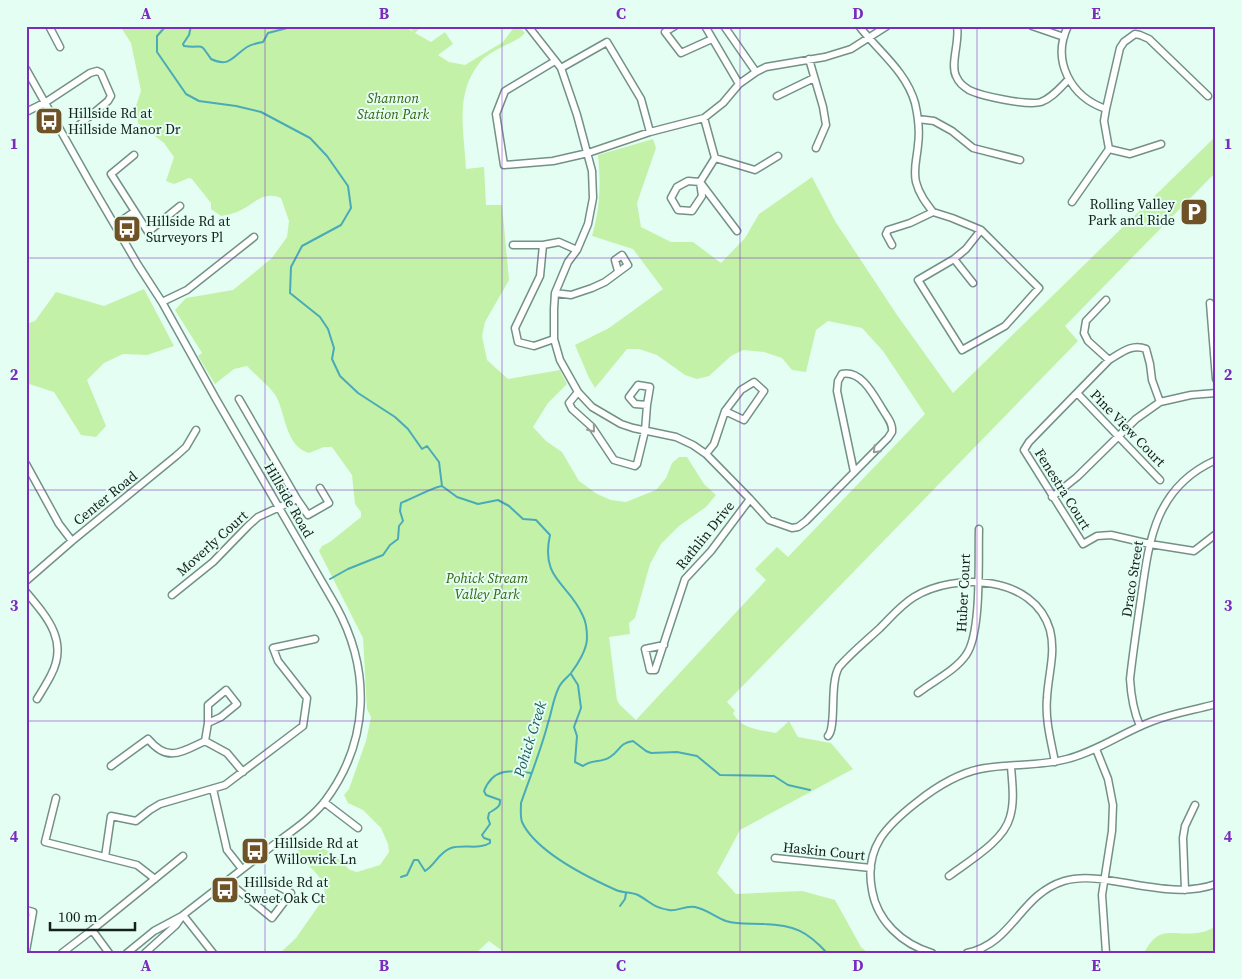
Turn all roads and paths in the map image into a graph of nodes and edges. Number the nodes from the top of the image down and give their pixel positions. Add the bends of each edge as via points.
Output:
1 (49, 26) edge
2 (528, 26) edge
3 (675, 26) edge
4 (705, 26) edge
5 (724, 26) edge
6 (860, 26) edge
7 (887, 26) edge
8 (957, 26) edge
9 (1032, 26) edge
10 (1068, 26) edge
11 (868, 37) junction
12 (1064, 37) junction
13 (712, 39) junction
14 (60, 46) dead end
15 (809, 59) junction
16 (555, 61) junction
17 (561, 68) junction
18 (26, 70) edge
19 (756, 72) junction
20 (814, 78) junction
21 (1068, 80) junction
22 (740, 84) junction
23 (777, 96) dead end
24 (1208, 96) dead end
25 (46, 102) junction
26 (1106, 109) junction
27 (26, 112) edge
28 (704, 118) junction
29 (918, 119) junction
30 (78, 126) dead end
31 (650, 132) junction
32 (1162, 144) dead end
33 (816, 148) dead end
34 (1109, 148) junction
35 (588, 153) junction
36 (134, 155) dead end
37 (778, 156) dead end
38 (716, 158) junction
39 (1020, 160) dead end
40 (700, 182) junction
41 (1072, 202) dead end
42 (180, 206) dead end
43 (134, 212) junction
44 (933, 212) junction
45 (115, 226) junction
46 (980, 230) junction
47 (737, 232) dead end
48 (254, 237) dead end
49 (513, 245) dead end
50 (543, 245) junction
51 (892, 245) dead end
52 (577, 250) junction
53 (954, 259) junction
54 (618, 271) dead end
55 (973, 284) dead end
56 (555, 293) junction
57 (1106, 300) dead end
58 (162, 302) junction
59 (1210, 303) dead end
60 (554, 339) junction
61 (1110, 360) junction
62 (1216, 379) edge
63 (578, 392) junction
64 (1216, 392) edge
65 (1077, 393) junction
66 (239, 399) dead end
67 (1160, 402) junction
68 (647, 405) dead end
69 (725, 411) junction
70 (196, 430) dead end
71 (645, 431) junction
72 (1118, 436) junction
73 (706, 454) junction
74 (1216, 460) edge
75 (26, 464) edge
76 (854, 472) junction
77 (1160, 480) dead end
78 (320, 488) dead end
79 (1052, 497) junction
80 (750, 498) junction
81 (297, 499) junction
82 (279, 507) junction
83 (979, 529) dead end
84 (1216, 534) edge
85 (72, 541) junction
86 (1150, 544) junction
87 (26, 581) edge
88 (977, 583) junction
89 (26, 592) edge
90 (172, 595) dead end
91 (315, 639) dead end
92 (664, 645) dead end
93 (918, 693) dead end
94 (37, 699) dead end
95 (1216, 704) edge
96 (208, 723) junction
97 (1140, 726) junction
98 (828, 736) dead end
99 (205, 741) junction
100 (1096, 749) junction
101 (1055, 762) junction
102 (111, 766) dead end
103 (1011, 766) junction
104 (243, 772) junction
105 (213, 790) junction
106 (56, 798) dead end
107 (324, 802) junction
108 (1195, 805) dead end
109 (358, 828) dead end
110 (183, 856) dead end
111 (105, 857) junction
112 (774, 858) dead end
113 (871, 868) junction
114 (242, 869) junction
115 (949, 876) dead end
116 (155, 879) junction
117 (1104, 880) junction
118 (227, 881) junction
119 (272, 883) dead end
120 (1216, 884) edge
121 (1184, 890) junction
122 (26, 910) edge
123 (183, 915) junction
124 (28, 929) edge
125 (92, 930) junction
126 (26, 951) edge
127 (62, 953) edge
128 (109, 953) edge
129 (127, 953) edge
130 (145, 953) edge
131 (213, 953) edge
132 (932, 953) edge
133 (967, 953) edge
134 (1106, 953) edge

1 - 14 street
2 - 16 street
3 - 13 street via 665,32 681,53
4 - 13 street
5 - 19 street
6 - 11 street
7 - 11 street
8 - 21 street via 955,74 960,84 971,91 1031,104 1050,98
9 - 12 street
10 - 12 street
11 - 15 street via 851,50
11 - 29 street via 903,77 913,96
12 - 21 street via 1062,61
13 - 22 street
15 - 19 street
15 - 20 street
16 - 17 street
16 - 35 street via 505,91 496,114 504,165
17 - 31 street via 607,42 641,99
17 - 35 street
18 - 25 street, Hillside Road
19 - 22 street
20 - 23 street
20 - 33 street via 826,125
21 - 26 street via 1090,103
22 - 28 street
24 - 26 street via 1149,39 1135,34 1120,48
25 - 27 street
25 - 30 street via 90,73 101,73 110,96 108,101
25 - 45 street, Hillside Road
26 - 34 street via 1104,121
28 - 31 street
28 - 38 street
29 - 39 street via 934,121 973,148
29 - 44 street via 916,180
31 - 35 street
32 - 34 street via 1130,154
34 - 41 street
35 - 52 street via 594,182 593,198 588,224
36 - 43 street via 111,174
37 - 38 street via 754,170
38 - 40 street
40 - 40 street via 702,196 692,211 678,210 671,198 677,187 688,180
40 - 47 street
42 - 43 street via 148,232
43 - 45 street
44 - 46 street
44 - 51 street via 888,230 886,234
45 - 58 street, Hillside Road
46 - 53 street
46 - 53 street via 1039,288 1005,326 962,350 918,280
48 - 58 street via 187,290
49 - 50 street
50 - 52 street via 559,242
50 - 60 street via 540,276 515,328 518,342 534,346
52 - 56 street via 568,262
53 - 55 street
54 - 56 street via 605,282 585,291 571,295
56 - 60 street
57 - 61 street via 1086,321 1084,333
58 - 82 street, Hillside Road
59 - 62 street
60 - 63 street via 560,360
61 - 65 street, Fenestra Court
61 - 67 street, Fenestra Court via 1133,347 1146,350
63 - 71 street via 592,407 610,418
63 -> 71 street via 570,405 592,427 614,460 636,466
64 - 67 street
65 - 72 street, Pine View Court
65 - 79 street, Fenestra Court via 1024,450
66 - 81 street
67 - 72 street
68 - 71 street
69 - 69 street via 744,420 764,391 754,382 741,390
69 - 73 street via 714,444
70 - 85 street, Center Road via 176,456
71 - 73 street via 676,437
72 - 77 street, Pine View Court
72 - 79 street
73 - 80 street
74 - 86 street, Draco Street via 1184,481 1172,495 1160,513
75 - 85 street
76 -> 76 street via 838,395 837,386 842,374 850,374 866,384 892,426 891,435
76 - 80 street via 798,526 792,528 769,520
78 - 81 street via 329,503 308,515
79 - 86 street, Fenestra Court via 1083,544 1097,536 1111,535
80 - 92 street, Rathlin Drive via 711,551 685,579
81 - 82 street, Moverly Court
82 - 90 street, Moverly Court via 258,517 213,562
82 - 107 street, Hillside Road via 342,617 358,662 361,692 356,735 346,764
83 - 88 street, Huber Court
84 - 86 street via 1194,552
85 - 87 street, Center Road
86 - 97 street, Draco Street via 1130,678 1130,695
88 - 93 street, Huber Court via 975,634 967,654 954,668
88 - 98 street via 947,584 913,598 842,664 836,672 832,693 832,729
88 - 101 street via 1005,586 1021,593 1039,609 1047,622 1052,646 1046,698
89 - 94 street via 51,622 57,643 52,674
91 - 104 street via 273,648 278,662 307,698 303,726
95 - 97 street
96 - 96 street via 208,704 226,690 238,704
96 - 99 street
97 - 100 street
99 - 102 street via 169,754 157,750 148,739
99 - 104 street via 227,754
100 - 101 street
100 - 117 street via 1108,779 1113,806
101 - 103 street
103 - 113 street via 970,771 932,790 888,826 877,845
103 - 115 street via 1012,806 1006,828 996,840
104 - 105 street
105 - 111 street via 160,804 136,821 111,816
105 - 114 street via 227,850
106 - 111 street via 45,842
107 - 109 street
107 - 114 street, Hillside Road
108 - 121 street via 1183,838
110 - 116 street
111 - 116 street via 137,865
112 - 113 street, Haskin Court
113 - 132 street via 874,900 889,927 914,946
114 - 118 street, Hillside Road
116 - 125 street
117 - 121 street
117 - 133 street via 1080,878 1053,885 1033,898 1001,936
117 - 134 street via 1102,905
118 - 119 street via 272,918 291,893
118 - 123 street, Hillside Road
120 - 121 street
122 - 124 street via 32,912
123 - 129 street, Hillside Road via 154,931
123 - 130 street, Hillside Road
123 - 131 street
124 - 126 street
125 - 127 street
125 - 128 street

